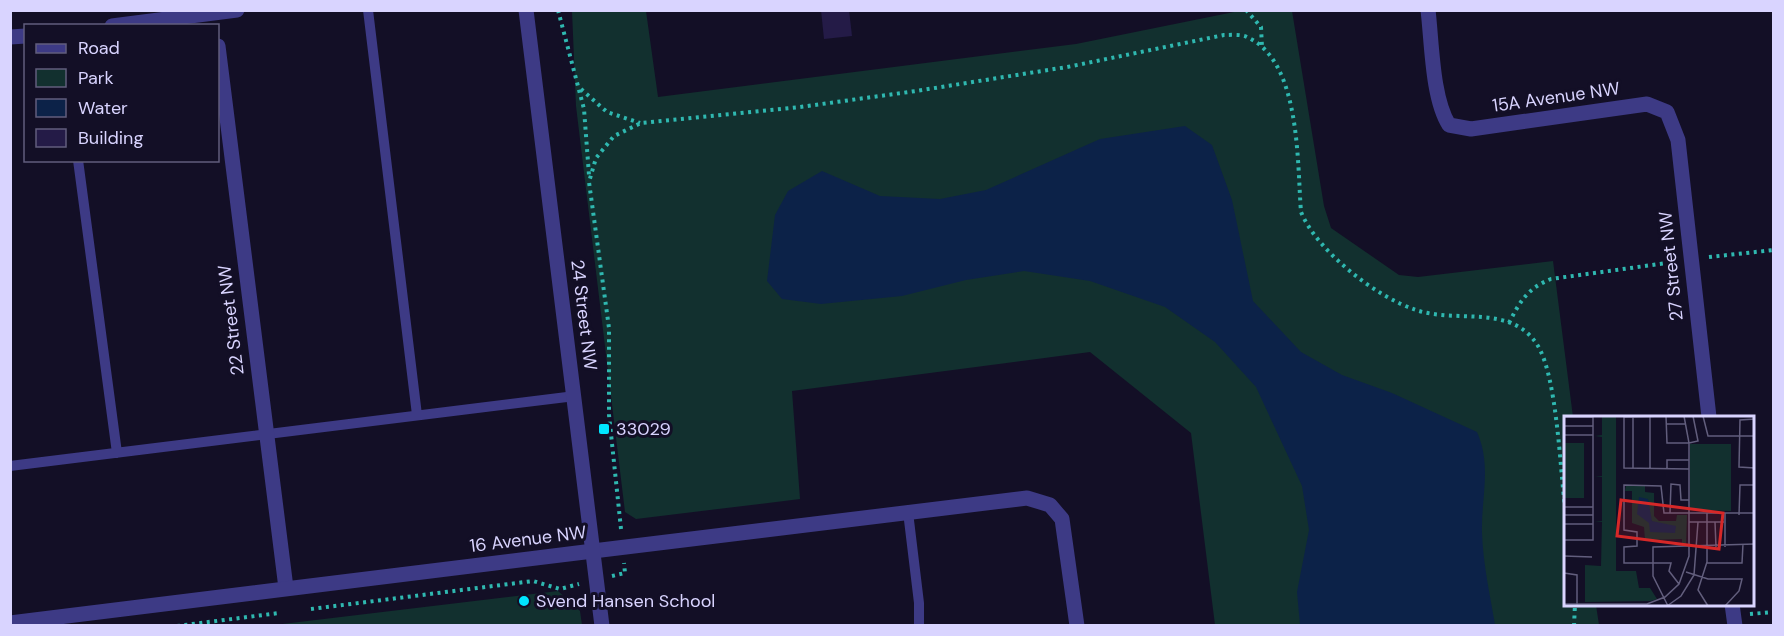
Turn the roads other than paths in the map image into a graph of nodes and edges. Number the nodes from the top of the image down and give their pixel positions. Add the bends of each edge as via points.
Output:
1 (237, 10) edge
2 (368, 10) edge
3 (526, 10) edge
4 (1428, 10) edge
5 (214, 16) edge
6 (132, 24) edge
7 (219, 54) edge
8 (1667, 112) joint
9 (78, 162) edge
10 (575, 396) junction
11 (417, 414) junction
12 (1709, 416) edge
13 (265, 434) junction
14 (117, 453) junction
15 (10, 466) edge
16 (908, 512) junction
17 (593, 551) junction
18 (286, 588) junction
19 (1732, 606) edge
20 (10, 622) edge
21 (602, 626) edge
22 (919, 626) edge
23 (1077, 626) edge
24 (1735, 626) edge

1 - 5 street
2 - 11 lane
3 - 10 street, 24 Street NW
4 - 8 street, 15A Avenue NW via 1439,100 1449,125 1471,129 1647,104
5 - 6 street
7 - 13 street, 22 Street NW
8 - 12 street, 27 Street NW via 1678,140
9 - 14 lane
10 - 11 lane
10 - 17 street, 24 Street NW
11 - 13 lane
13 - 14 lane
13 - 18 street, 22 Street NW
14 - 15 lane
16 - 17 street, 16 Avenue NW
16 - 22 lane
16 - 23 street, 16 Avenue NW via 1027,498 1050,505 1065,528
17 - 18 street, 16 Avenue NW
17 - 21 street, 24 Street NW
18 - 20 street, 16 Avenue NW
19 - 24 street

